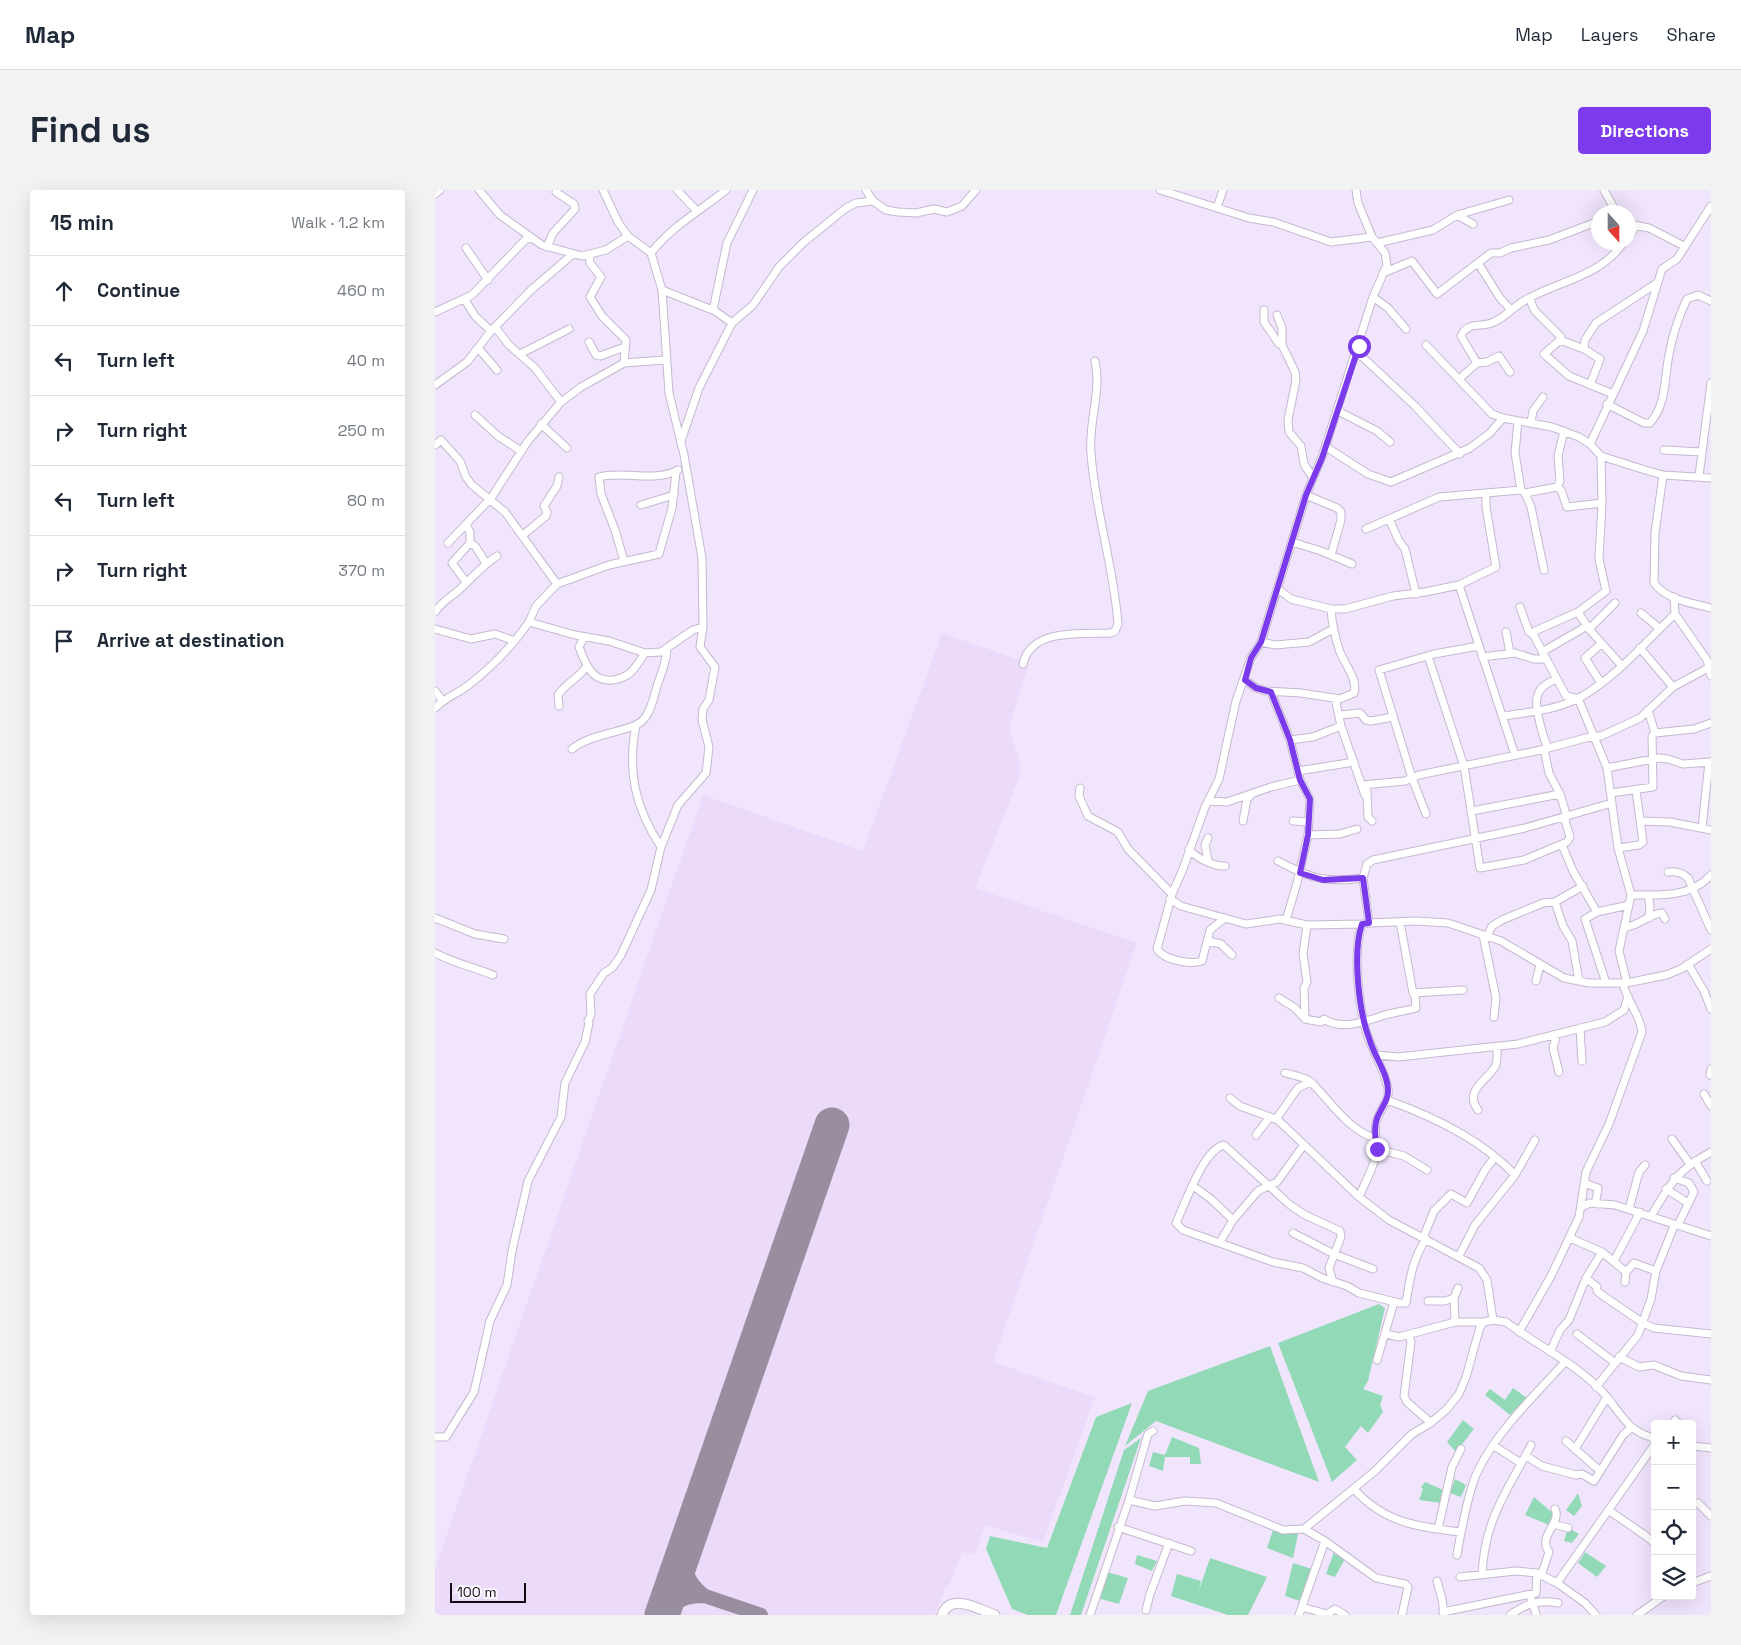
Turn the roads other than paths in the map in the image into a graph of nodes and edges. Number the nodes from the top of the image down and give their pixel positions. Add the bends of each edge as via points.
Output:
1 (440, 190) edge
2 (479, 190) edge
3 (603, 190) edge
4 (677, 190) edge
5 (726, 190) edge
6 (753, 190) edge
7 (866, 190) edge
8 (976, 190) edge
9 (1160, 190) edge
10 (1223, 190) edge
11 (1356, 190) edge
12 (1604, 190) edge
13 (556, 192) dead end
14 (1171, 192) edge
15 (435, 194) edge
16 (1509, 200) dead end
17 (873, 201) junction
18 (1612, 205) edge
19 (1711, 206) edge
20 (1217, 208) junction
21 (697, 211) junction
22 (1457, 215) junction
23 (1473, 224) dead end
24 (1591, 224) edge
25 (1636, 226) edge
26 (627, 236) junction
27 (530, 238) junction
28 (1375, 240) junction
29 (1684, 246) junction
30 (547, 247) junction
31 (466, 248) dead end
32 (1618, 250) edge
33 (651, 253) junction
34 (573, 254) junction
35 (589, 254) junction
36 (1479, 263) junction
37 (1383, 273) junction
38 (488, 280) junction
39 (1657, 283) junction
40 (663, 290) junction
41 (1373, 297) junction
42 (1529, 298) junction
43 (465, 300) junction
44 (1711, 301) edge
45 (1510, 309) junction
46 (713, 310) junction
47 (1263, 310) dead end
48 (435, 312) edge
49 (1277, 315) dead end
50 (732, 323) junction
51 (569, 328) dead end
52 (493, 329) junction
53 (1406, 329) dead end
54 (1561, 340) junction
55 (589, 342) dead end
56 (1282, 344) junction
57 (1426, 346) dead end
58 (625, 347) junction
59 (479, 349) junction
60 (1584, 349) junction
61 (1356, 351) junction
62 (520, 354) junction
63 (665, 360) junction
64 (1095, 361) dead end
65 (624, 363) junction
66 (1477, 363) junction
67 (497, 370) dead end
68 (1510, 372) dead end
69 (1459, 379) junction
70 (1711, 383) edge
71 (435, 385) edge
72 (1590, 385) junction
73 (1613, 394) junction
74 (1543, 397) dead end
75 (561, 402) junction
76 (1607, 404) junction
77 (1338, 411) junction
78 (475, 414) dead end
79 (1503, 418) junction
80 (1518, 421) junction
81 (1531, 422) junction
82 (541, 424) junction
83 (1564, 431) junction
84 (681, 441) junction
85 (1390, 442) dead end
86 (1590, 444) junction
87 (435, 446) edge
88 (1325, 446) junction
89 (567, 448) dead end
90 (1664, 450) dead end
91 (521, 452) junction
92 (1702, 452) junction
93 (1460, 454) junction
94 (1601, 456) junction
95 (685, 464) junction
96 (676, 472) junction
97 (1663, 475) junction
98 (1699, 476) junction
99 (559, 477) dead end
100 (1313, 478) junction
101 (1711, 478) edge
102 (1557, 486) junction
103 (1523, 491) junction
104 (1486, 493) junction
105 (674, 495) junction
106 (1306, 495) junction
107 (491, 498) junction
108 (1602, 503) junction
109 (641, 505) dead end
110 (1389, 519) junction
111 (466, 526) junction
112 (1366, 529) dead end
113 (523, 535) junction
114 (1292, 542) junction
115 (448, 543) dead end
116 (470, 543) junction
117 (1331, 554) junction
118 (497, 556) dead end
119 (624, 561) junction
120 (486, 563) junction
121 (1352, 564) dead end
122 (1544, 570) dead end
123 (466, 582) junction
124 (557, 584) junction
125 (1459, 585) junction
126 (1278, 588) junction
127 (1416, 594) junction
128 (1674, 598) junction
129 (1615, 603) dead end
130 (1520, 607) dead end
131 (1711, 608) edge
132 (1331, 609) junction
133 (435, 612) edge
134 (1578, 612) junction
135 (1641, 613) dead end
136 (1675, 614) junction
137 (529, 622) junction
138 (703, 627) junction
139 (1588, 627) junction
140 (1659, 628) junction
141 (435, 629) edge
142 (1333, 629) junction
143 (1506, 632) dead end
144 (1533, 634) junction
145 (584, 637) junction
146 (512, 640) junction
147 (1261, 642) junction
148 (1601, 644) junction
149 (1479, 646) junction
150 (1640, 648) junction
151 (667, 649) junction
152 (645, 653) junction
153 (1511, 653) junction
154 (1428, 656) junction
155 (1544, 656) junction
156 (1482, 657) junction
157 (1023, 664) dead end
158 (587, 666) junction
159 (1622, 666) junction
160 (1710, 672) edge
161 (1245, 680) junction
162 (1556, 680) junction
163 (1601, 683) junction
164 (1673, 687) junction
165 (435, 691) edge
166 (1271, 692) junction
167 (1335, 698) junction
168 (1578, 698) junction
169 (442, 700) junction
170 (559, 706) dead end
171 (435, 708) edge
172 (1647, 710) junction
173 (1539, 711) junction
174 (1340, 715) junction
175 (1504, 716) junction
176 (1393, 717) junction
177 (1711, 723) edge
178 (636, 725) junction
179 (1341, 726) junction
180 (1655, 733) junction
181 (1593, 736) junction
182 (1290, 740) junction
183 (1546, 748) junction
184 (572, 749) dead end
185 (1515, 755) junction
186 (1652, 759) junction
187 (1353, 762) junction
188 (1710, 762) edge
189 (1464, 766) junction
190 (1607, 768) junction
191 (1298, 771) junction
192 (1412, 778) junction
193 (1300, 780) junction
194 (1365, 786) junction
195 (1080, 788) dead end
196 (1635, 790) junction
197 (1254, 793) junction
198 (1611, 793) junction
199 (1560, 794) junction
200 (1208, 801) junction
201 (1708, 802) edge
202 (1612, 803) junction
203 (1472, 811) junction
204 (1426, 814) dead end
205 (1565, 817) junction
206 (1243, 821) dead end
207 (1293, 821) dead end
208 (1372, 821) dead end
209 (1641, 821) junction
210 (1308, 822) junction
211 (1702, 828) junction
212 (1357, 829) dead end
213 (1711, 830) edge
214 (1308, 835) junction
215 (1208, 838) dead end
216 (1475, 840) junction
217 (1562, 845) junction
218 (661, 847) junction
219 (1618, 848) junction
220 (1189, 849) junction
221 (1208, 861) junction
222 (1278, 861) dead end
223 (1225, 866) dead end
224 (1668, 872) dead end
225 (1300, 873) junction
226 (1711, 875) edge
227 (1363, 878) junction
228 (1583, 886) junction
229 (1694, 890) junction
230 (1631, 895) junction
231 (1648, 895) junction
232 (1171, 897) junction
233 (1555, 902) junction
234 (1629, 905) junction
235 (1597, 912) junction
236 (435, 918) edge
237 (1225, 918) junction
238 (1649, 918) junction
239 (1665, 918) dead end
240 (1285, 920) junction
241 (1400, 922) junction
242 (1365, 924) junction
243 (1307, 925) junction
244 (1352, 926) junction
245 (1624, 928) junction
246 (1711, 930) edge
247 (1358, 935) junction
248 (1485, 935) junction
249 (504, 939) dead end
250 (1208, 941) junction
251 (1711, 949) edge
252 (435, 952) edge
253 (1232, 955) dead end
254 (1688, 964) junction
255 (1540, 965) junction
256 (493, 975) dead end
257 (1535, 981) dead end
258 (1579, 981) junction
259 (1606, 983) junction
260 (1625, 983) junction
261 (1463, 990) dead end
262 (1415, 994) junction
263 (1628, 995) junction
264 (1279, 998) dead end
265 (1711, 1009) edge
266 (1494, 1016) dead end
267 (1305, 1019) junction
268 (1365, 1023) junction
269 (1580, 1028) junction
270 (1557, 1034) junction
271 (1497, 1047) junction
272 (1377, 1054) junction
273 (1582, 1061) dead end
274 (1559, 1072) dead end
275 (1285, 1073) dead end
276 (1310, 1082) junction
277 (1704, 1094) dead end
278 (1230, 1098) dead end
279 (1387, 1100) junction
280 (1711, 1106) edge
281 (1478, 1110) dead end
282 (1273, 1118) junction
283 (1256, 1134) dead end
284 (1376, 1139) junction
285 (1672, 1139) dead end
286 (1535, 1140) dead end
287 (1303, 1146) junction
288 (1377, 1149) junction
289 (1711, 1152) edge
290 (1495, 1157) junction
291 (1693, 1163) junction
292 (1645, 1165) dead end
293 (1427, 1170) dead end
294 (1515, 1175) junction
295 (1674, 1178) junction
296 (1707, 1181) dead end
297 (1584, 1183) junction
298 (1269, 1184) junction
299 (1193, 1186) junction
300 (1666, 1189) junction
301 (1359, 1197) junction
302 (1689, 1202) junction
303 (1599, 1204) junction
304 (1581, 1207) junction
305 (1629, 1209) junction
306 (1640, 1212) junction
307 (1651, 1216) junction
308 (1233, 1220) junction
309 (1676, 1225) junction
310 (1293, 1233) dead end
311 (1711, 1236) edge
312 (1570, 1238) junction
313 (1424, 1239) junction
314 (1220, 1242) junction
315 (1602, 1252) junction
316 (1334, 1254) junction
317 (1459, 1256) junction
318 (1614, 1261) junction
319 (1373, 1269) dead end
320 (1656, 1271) junction
321 (1626, 1272) junction
322 (1586, 1278) junction
323 (1333, 1282) junction
324 (1625, 1282) dead end
325 (1458, 1288) dead end
326 (1454, 1298) junction
327 (1428, 1301) dead end
328 (1394, 1302) junction
329 (1493, 1320) junction
330 (1455, 1322) junction
331 (1484, 1322) junction
332 (1643, 1323) junction
333 (1519, 1332) junction
334 (1386, 1334) junction
335 (1577, 1334) dead end
336 (1711, 1334) edge
337 (1409, 1336) junction
338 (1549, 1352) junction
339 (1377, 1360) dead end
340 (1617, 1360) junction
341 (1565, 1362) junction
342 (1711, 1380) edge
343 (1597, 1387) junction
344 (1607, 1397) junction
345 (1431, 1422) junction
346 (1631, 1428) junction
347 (1153, 1431) dead end
348 (435, 1437) edge
349 (1651, 1437) edge
350 (1566, 1441) dead end
351 (1531, 1445) dead end
352 (1494, 1446) junction
353 (1696, 1446) edge
354 (1461, 1448) dead end
355 (1711, 1448) edge
356 (1575, 1449) junction
357 (1651, 1450) edge
358 (1526, 1456) junction
359 (1521, 1463) junction
360 (1599, 1470) junction
361 (1354, 1489) junction
362 (1129, 1500) junction
363 (1698, 1503) dead end
364 (1555, 1509) dead end
365 (1607, 1510) junction
366 (1711, 1516) edge
367 (1553, 1524) junction
368 (1119, 1527) junction
369 (1568, 1528) dead end
370 (1304, 1529) junction
371 (1437, 1529) junction
372 (1461, 1532) junction
373 (1325, 1541) junction
374 (1651, 1541) edge
375 (1169, 1543) junction
376 (1191, 1551) dead end
377 (1457, 1555) dead end
378 (1482, 1574) junction
379 (1539, 1575) junction
380 (1711, 1576) edge
381 (1460, 1577) dead end
382 (1437, 1581) dead end
383 (1696, 1582) edge
384 (1557, 1583) junction
385 (1531, 1598) junction
386 (1658, 1600) edge
387 (1558, 1603) dead end
388 (1302, 1607) junction
389 (1146, 1610) dead end
390 (1444, 1614) edge
391 (1537, 1614) edge
392 (942, 1615) edge
393 (995, 1615) edge
394 (1090, 1615) edge
395 (1299, 1615) edge
396 (1345, 1615) edge
397 (1402, 1615) edge
398 (1509, 1615) edge
399 (1596, 1615) edge
400 (1637, 1615) edge

1 - 15 street
2 - 27 street via 500,215
3 - 26 street
4 - 21 street
5 - 21 street
6 - 46 street via 727,244
7 - 17 street
8 - 17 street via 962,206 947,212 934,209 898,212 886,210
9 - 14 street
10 - 20 street
11 - 28 street via 1358,203
12 - 18 street
13 - 30 street via 575,208 553,233
14 - 20 street
16 - 22 street
17 - 50 street via 846,208 804,242 779,267 753,305
19 - 29 street
20 - 28 street via 1273,222 1331,242
21 - 33 street via 663,238
22 - 23 street
22 - 28 street via 1433,230
24 - 36 street via 1549,240 1491,253
25 - 29 street via 1655,231
26 - 33 street
26 - 35 street via 606,250
27 - 30 street
27 - 38 street
28 - 37 street via 1387,257
29 - 39 street via 1677,259 1662,269
30 - 34 street
31 - 38 street
32 - 42 street via 1588,273
33 - 40 street
34 - 35 street
34 - 52 street
35 - 58 street via 590,264 601,277 590,297 602,316 626,340
36 - 37 street via 1437,294 1412,262
36 - 45 street via 1499,298
37 - 41 street
38 - 43 street
39 - 60 street via 1596,323 1585,340
39 - 73 street via 1643,331
40 - 46 street
40 - 63 street
41 - 53 street via 1388,308
41 - 61 street
42 - 45 street
42 - 54 street via 1535,311
43 - 48 street
43 - 52 street via 475,316
44 - 76 street via 1698,295 1687,299 1669,356 1666,387 1649,423
45 - 66 street via 1494,323 1469,326 1463,332 1463,340
46 - 50 street
47 - 56 street via 1264,322
49 - 56 street via 1282,328
50 - 84 street via 699,388
51 - 62 street
52 - 59 street
52 - 62 street
54 - 60 street
54 - 72 street via 1544,354 1561,371
55 - 58 street via 596,355 600,356
56 - 100 street via 1296,380 1288,420 1289,432 1301,446 1304,464
57 - 69 street
58 - 65 street
59 - 67 street
59 - 71 street
60 - 72 street via 1600,357
61 - 77 street
61 - 93 street
62 - 75 street
63 - 65 street
63 - 84 street
64 - 157 street via 1097,376 1090,452 1118,624 1111,633 1061,635 1045,639 1029,648
65 - 75 street
66 - 68 street via 1499,356
66 - 69 street
69 - 79 street via 1485,409
70 - 92 street
72 - 73 street
73 - 76 street
74 - 81 street via 1533,411
75 - 82 street
76 - 86 street
77 - 85 street via 1377,431
77 - 88 street
78 - 91 street
79 - 80 street
79 - 93 street via 1490,433
80 - 81 street
80 - 103 street via 1515,453
81 - 83 street
82 - 89 street
82 - 91 street
83 - 86 street
83 - 102 street via 1558,456 1560,481
84 - 95 street
86 - 94 street
87 - 107 street via 441,440 460,461 472,485
88 - 93 street via 1385,482 1399,481
88 - 100 street
90 - 92 street
91 - 107 street
92 - 98 street
94 - 97 street
94 - 108 street
95 - 96 street
95 - 138 street via 702,558
96 - 105 street
96 - 119 street via 635,478 621,475 599,478 601,494
97 - 98 street
97 - 128 street via 1652,575 1658,589
98 - 101 street
99 - 113 street via 544,506 547,514
100 - 106 street
102 - 103 street
102 - 108 street via 1567,507
103 - 104 street
103 - 122 street via 1531,507
104 - 110 street via 1439,497
104 - 125 street via 1495,567
105 - 109 street
105 - 119 street via 659,554
106 - 114 street
106 - 117 street via 1341,512
107 - 111 street
107 - 113 street
108 - 134 street via 1599,559 1606,592
110 - 112 street
110 - 127 street via 1405,548
111 - 115 street
111 - 116 street via 470,532
113 - 124 street
114 - 117 street
114 - 126 street
116 - 120 street
116 - 123 street via 453,562
117 - 121 street
118 - 120 street
119 - 124 street
120 - 123 street
123 - 133 street
124 - 137 street via 536,606
125 - 127 street
125 - 149 street
126 - 132 street via 1291,599
126 - 147 street
127 - 132 street
128 - 131 street
128 - 136 street
129 - 139 street
130 - 144 street via 1529,632
132 - 142 street
134 - 139 street
134 - 144 street
135 - 140 street
136 - 140 street
136 - 160 street via 1707,660
137 - 145 street
137 - 146 street
138 - 151 street via 693,630
138 - 218 street via 700,647 715,667 702,720 709,747 706,773 678,805
139 - 148 street
139 - 155 street
140 - 150 street
141 - 146 street via 471,640 495,634
142 - 147 street via 1309,642 1275,645
142 - 167 street via 1355,690 1351,695
143 - 153 street
144 - 155 street
145 - 152 street
145 - 158 street via 579,647
146 - 169 street via 507,650 469,685
147 - 161 street via 1251,658
148 - 159 street
148 - 163 street via 1585,658
149 - 154 street
149 - 156 street
150 - 159 street
150 - 164 street
151 - 152 street
151 - 178 street via 652,702 644,719
152 - 158 street via 631,672 620,678 600,679
153 - 155 street
153 - 156 street
154 - 176 street via 1379,670
154 - 189 street
155 - 162 street
156 - 175 street
158 - 170 street via 558,695
159 - 163 street
160 - 164 street
161 - 166 street via 1256,688
161 - 200 street via 1219,779
162 - 168 street via 1566,696
162 - 173 street via 1543,686 1537,694
163 - 168 street
164 - 172 street
165 - 169 street
166 - 167 street
166 - 182 street
167 - 174 street
168 - 173 street
168 - 181 street
169 - 171 street
172 - 180 street
172 - 181 street via 1640,718 1620,728
173 - 175 street
173 - 183 street
174 - 176 street via 1360,713 1371,721
174 - 179 street
175 - 185 street
176 - 192 street
177 - 180 street via 1694,729
178 - 184 street via 581,741
178 - 218 street via 632,766 635,793
179 - 182 street via 1313,737
179 - 187 street
180 - 186 street via 1652,736
181 - 183 street
181 - 190 street
182 - 191 street
183 - 185 street
183 - 199 street via 1549,773
185 - 189 street
186 - 188 street via 1668,759 1683,764
186 - 190 street
186 - 196 street via 1653,787
187 - 191 street
187 - 194 street
188 - 201 street
189 - 192 street
189 - 203 street
190 - 198 street
191 - 193 street
192 - 194 street
192 - 204 street
193 - 197 street
193 - 210 street via 1310,799
194 - 208 street via 1368,817
195 - 232 street via 1079,796 1088,816 1118,832 1128,849
196 - 198 street
196 - 209 street
197 - 200 street via 1227,802
197 - 206 street via 1247,799
198 - 202 street
199 - 203 street
199 - 205 street
200 - 220 street
201 - 211 street
202 - 205 street
202 - 219 street
203 - 216 street
205 - 216 street
205 - 217 street via 1570,839
207 - 210 street
209 - 211 street
209 - 219 street via 1643,842
210 - 214 street
211 - 213 street
212 - 214 street via 1340,834
214 - 225 street
215 - 221 street via 1205,845
216 - 217 street via 1481,869 1524,860
216 - 227 street via 1373,860 1367,864
217 - 228 street
218 - 348 street via 651,890 621,955 589,994 591,1015 585,1042 565,1083 561,1117 528,1181 507,1285 490,1321 474,1392 446,1437
219 - 230 street
220 - 221 street
220 - 232 street
221 - 223 street
222 - 225 street
224 - 229 street via 1684,874
225 - 227 street via 1323,880
225 - 240 street
226 - 229 street
227 - 242 street
228 - 233 street
228 - 235 street
229 - 231 street via 1666,896
229 - 246 street
230 - 231 street
230 - 234 street
231 - 238 street
232 - 237 street via 1181,906
232 - 250 street via 1157,950 1161,954 1196,963 1203,959
233 - 248 street via 1502,920
233 - 258 street via 1572,941
234 - 235 street
234 - 245 street
235 - 259 street via 1585,919
236 - 249 street via 475,934
237 - 240 street via 1246,924
237 - 250 street via 1210,930
238 - 239 street via 1660,913
238 - 245 street via 1636,926
240 - 243 street
241 - 242 street
241 - 248 street via 1448,924
241 - 262 street
242 - 244 street
242 - 247 street
243 - 244 street
243 - 267 street via 1303,954 1307,982 1304,988
244 - 247 street
245 - 260 street via 1619,951
247 - 268 street via 1359,990
248 - 255 street
248 - 266 street via 1496,998
250 - 253 street via 1221,944
251 - 254 street
252 - 256 street via 458,964
254 - 260 street via 1666,975
254 - 265 street
255 - 257 street
255 - 258 street via 1564,978
258 - 259 street
259 - 260 street
260 - 263 street
261 - 262 street
262 - 268 street via 1416,1008
263 - 269 street via 1627,1006 1619,1014 1605,1022
263 - 297 street via 1642,1032
264 - 267 street
267 - 268 street via 1321,1022 1324,1019 1331,1024
268 - 272 street via 1370,1043
269 - 270 street
269 - 273 street
270 - 271 street
270 - 274 street via 1553,1048
271 - 272 street via 1397,1057
271 - 281 street via 1496,1066 1475,1087 1474,1105
272 - 279 street via 1387,1084
275 - 276 street
276 - 282 street via 1298,1088
276 - 284 street via 1330,1106 1357,1129
277 - 280 street
278 - 282 street via 1240,1106
279 - 284 street via 1376,1123
279 - 290 street via 1443,1125
282 - 283 street
282 - 287 street
284 - 288 street
285 - 291 street
286 - 294 street
287 - 298 street via 1277,1182
287 - 301 street
288 - 293 street via 1404,1156
288 - 301 street
289 - 291 street
290 - 294 street
290 - 313 street via 1467,1203 1451,1194 1434,1211
291 - 295 street
291 - 296 street
292 - 305 street via 1639,1172
294 - 317 street via 1475,1225
295 - 300 street
295 - 302 street via 1692,1187 1694,1192
297 - 303 street via 1598,1188 1596,1200
297 - 304 street
298 - 299 street via 1224,1145 1216,1147 1203,1164
298 - 308 street via 1258,1191
298 - 316 street via 1305,1215 1340,1231
299 - 308 street
299 - 314 street via 1177,1225
300 - 302 street
300 - 307 street
301 - 313 street via 1389,1220
302 - 309 street
303 - 304 street
303 - 305 street
304 - 312 street
305 - 306 street
306 - 307 street
306 - 318 street
307 - 309 street
308 - 314 street
309 - 311 street
309 - 320 street
310 - 316 street
312 - 315 street
312 - 333 street
313 - 317 street
313 - 328 street via 1411,1268 1406,1303
314 - 323 street via 1273,1262 1303,1268
315 - 318 street
315 - 322 street
316 - 319 street
316 - 323 street via 1329,1268
317 - 329 street via 1483,1272
318 - 321 street
320 - 321 street via 1634,1263
320 - 332 street
321 - 324 street
322 - 332 street via 1602,1295
322 - 338 street via 1569,1320
323 - 328 street
325 - 326 street
326 - 327 street
326 - 330 street
328 - 334 street
329 - 331 street
329 - 333 street via 1506,1322
330 - 331 street
330 - 337 street
331 - 345 street via 1459,1394
332 - 336 street via 1654,1328
332 - 340 street via 1635,1340
333 - 338 street
334 - 337 street
334 - 339 street
335 - 340 street
337 - 345 street via 1405,1400
338 - 341 street
340 - 342 street via 1639,1367 1654,1365 1681,1376
340 - 343 street
341 - 343 street
341 - 352 street
343 - 344 street
344 - 346 street
344 - 356 street
345 - 361 street via 1412,1434
346 - 349 street
346 - 360 street
347 - 362 street via 1148,1434
350 - 356 street
351 - 358 street
352 - 359 street
352 - 372 street via 1474,1480
353 - 355 street
354 - 371 street via 1452,1467
356 - 360 street
357 - 365 street
358 - 359 street
358 - 360 street via 1542,1466 1582,1474 1592,1481
359 - 378 street via 1485,1539
361 - 370 street
361 - 371 street via 1381,1513 1405,1523
362 - 368 street
362 - 370 street via 1155,1506 1185,1500 1216,1503 1283,1530
363 - 366 street
364 - 367 street via 1557,1516
365 - 374 street
365 - 384 street
367 - 369 street
367 - 379 street via 1545,1541 1549,1552
368 - 375 street
368 - 394 street
370 - 373 street
371 - 372 street
372 - 377 street
373 - 388 street
373 - 397 street via 1375,1578 1405,1584 1408,1595
375 - 376 street
375 - 389 street
378 - 379 street via 1527,1571
378 - 381 street
379 - 384 street
379 - 385 street via 1536,1593
380 - 383 street
382 - 390 street
384 - 399 street
385 - 387 street
385 - 390 street via 1479,1603
385 - 391 street
385 - 398 street
386 - 400 street
388 - 395 street
388 - 396 street via 1327,1614 1335,1609
392 - 393 main road via 949,1604 957,1602

